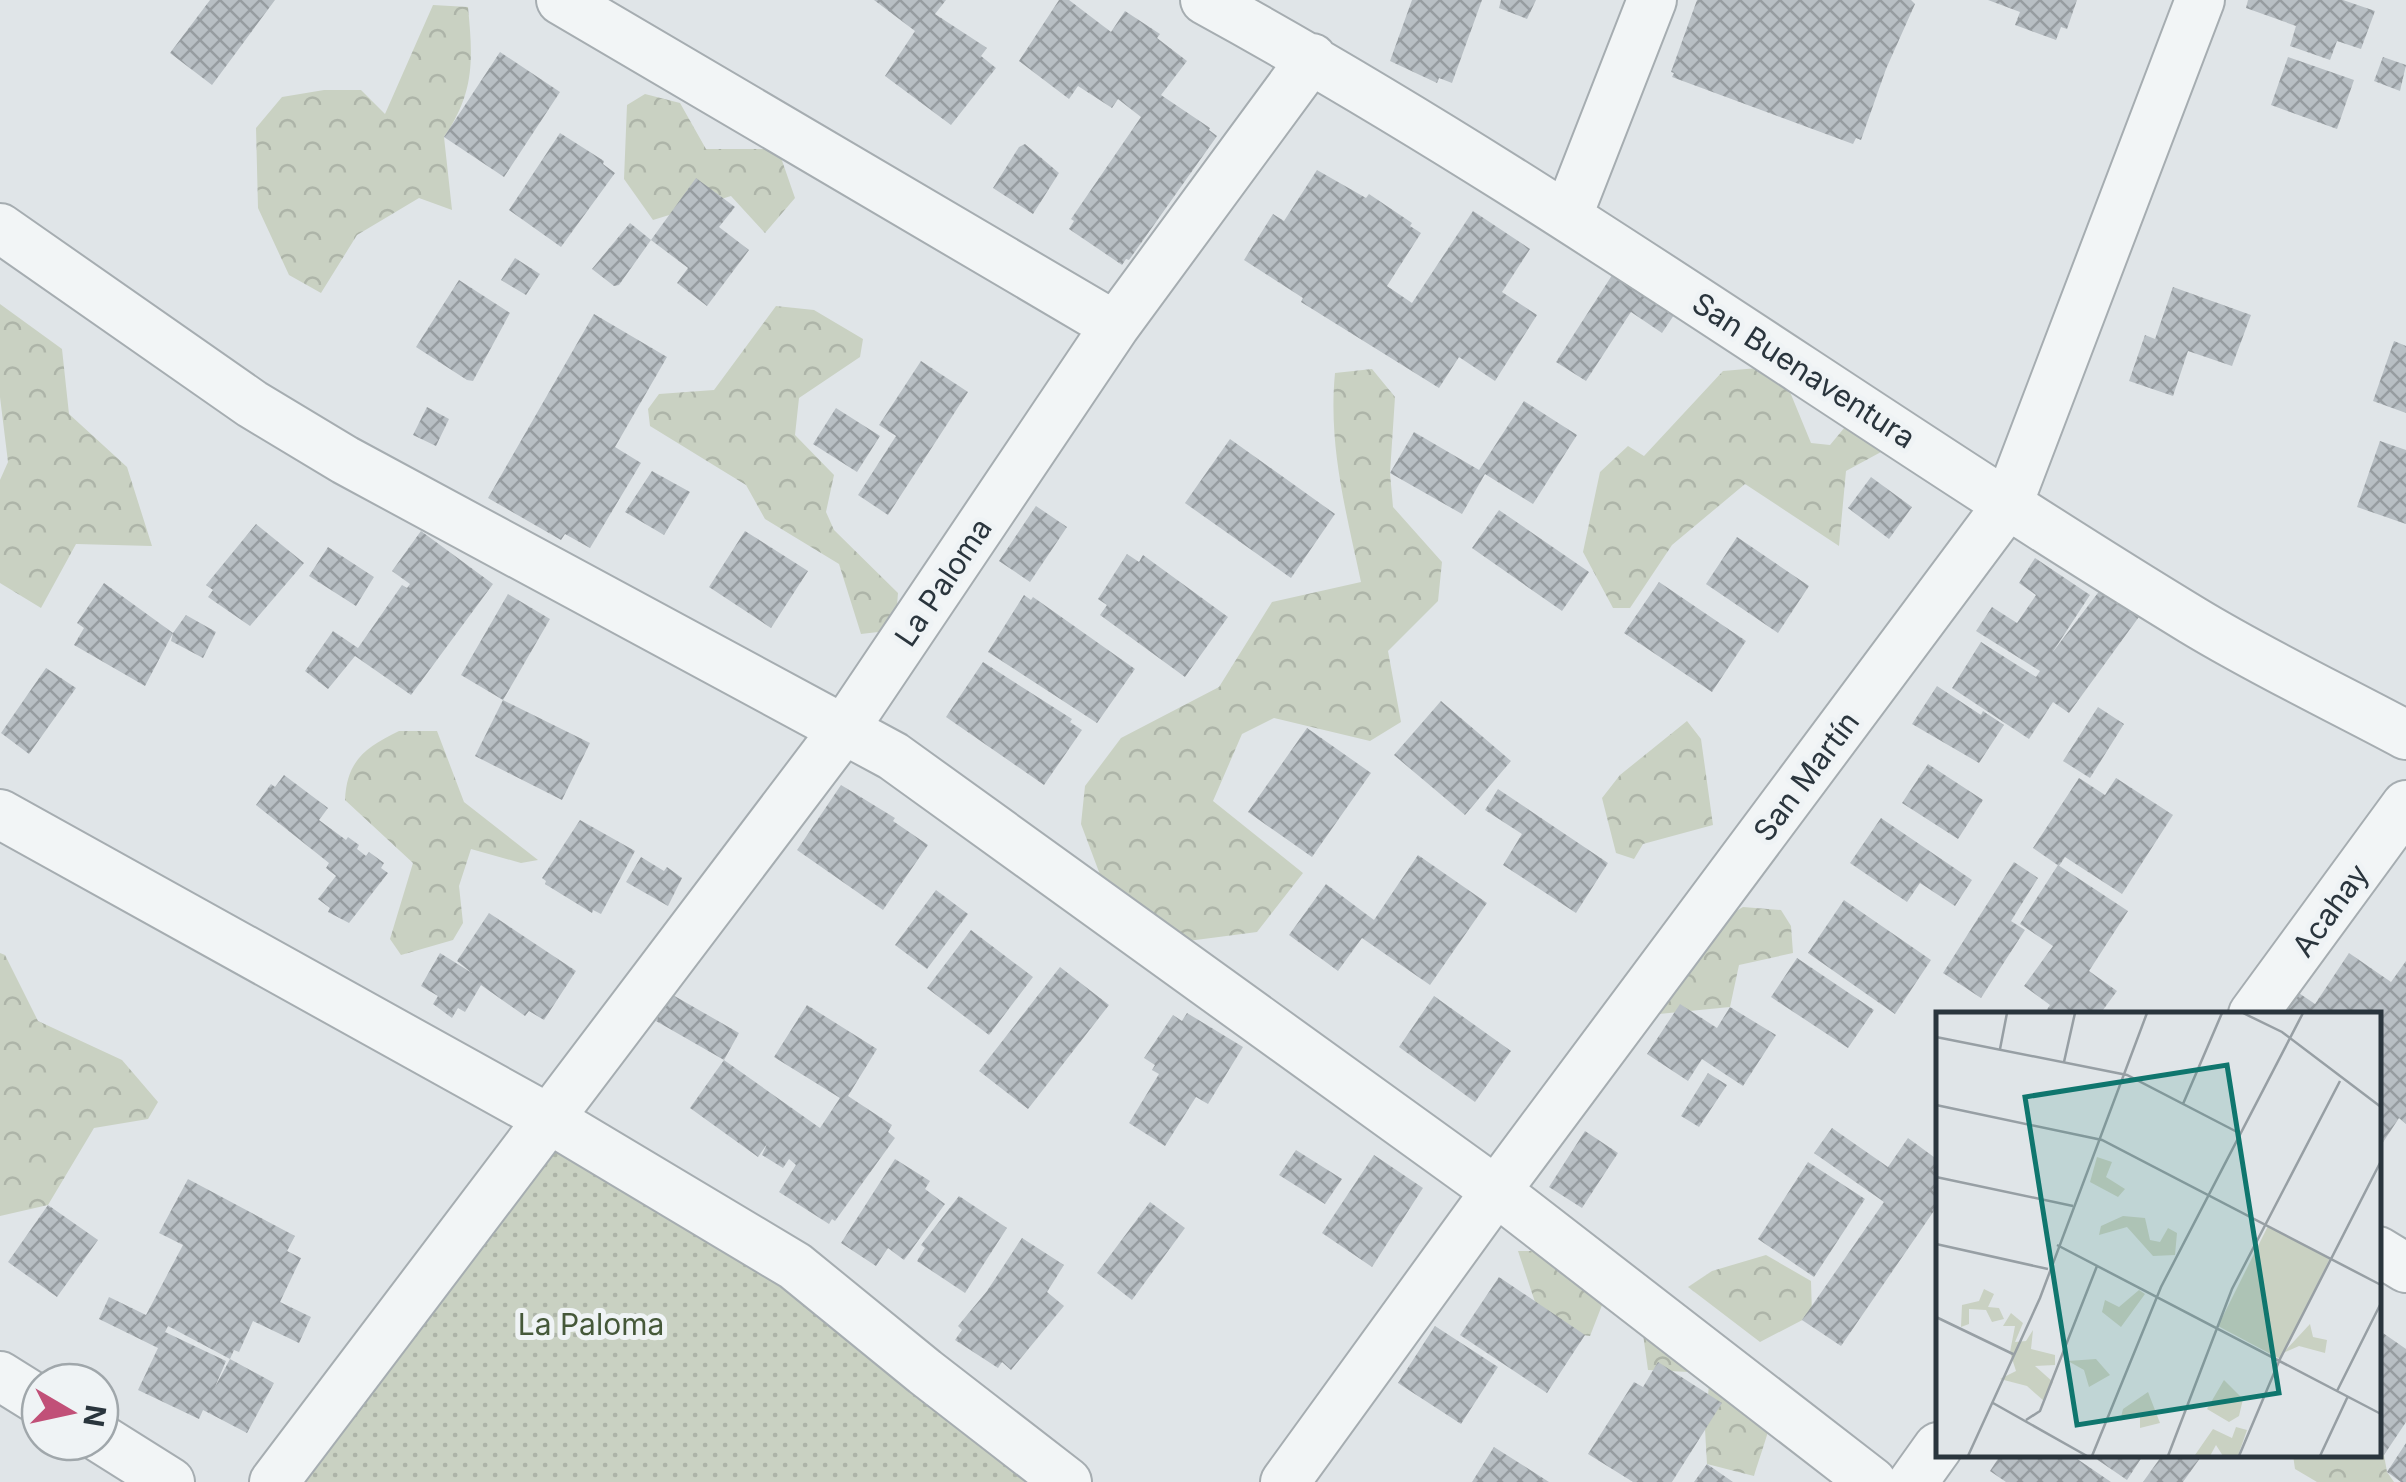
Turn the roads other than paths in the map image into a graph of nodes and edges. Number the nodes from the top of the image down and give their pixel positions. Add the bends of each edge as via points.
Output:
1 (561, 0) edge
2 (1206, 0) edge
3 (1652, 0) edge
4 (2200, 0) edge
5 (1312, 58) junction
6 (1568, 215) junction
7 (0, 228) edge
8 (1115, 326) junction
9 (2008, 504) junction
10 (844, 729) junction
11 (2406, 735) edge
12 (2406, 804) edge
13 (0, 814) edge
14 (2255, 1012) edge
15 (551, 1120) junction
16 (1496, 1191) junction
17 (2381, 1253) edge
18 (2406, 1268) edge
19 (1936, 1450) edge
20 (120, 1451) edge
21 (170, 1482) edge
22 (274, 1482) edge
23 (1068, 1482) edge
24 (1285, 1482) edge
25 (1872, 1482) edge
26 (1913, 1482) edge

1 - 8 street
2 - 5 street, San Buenaventura
3 - 6 street
4 - 9 street, San Martín
5 - 6 street, San Buenaventura
5 - 8 street, La Paloma
6 - 9 street, San Buenaventura
7 - 10 street via 252,404 345,460
8 - 10 street, La Paloma
9 - 11 street, San Buenaventura via 2196,622
9 - 16 street, San Martín
10 - 15 street, La Paloma
10 - 16 street via 893,756
12 - 14 street, Acahay
13 - 15 street
15 - 22 street, La Paloma
15 - 23 street via 795,1266
16 - 24 street, San Martín
16 - 25 street
17 - 18 street
19 - 26 street
20 - 21 street

